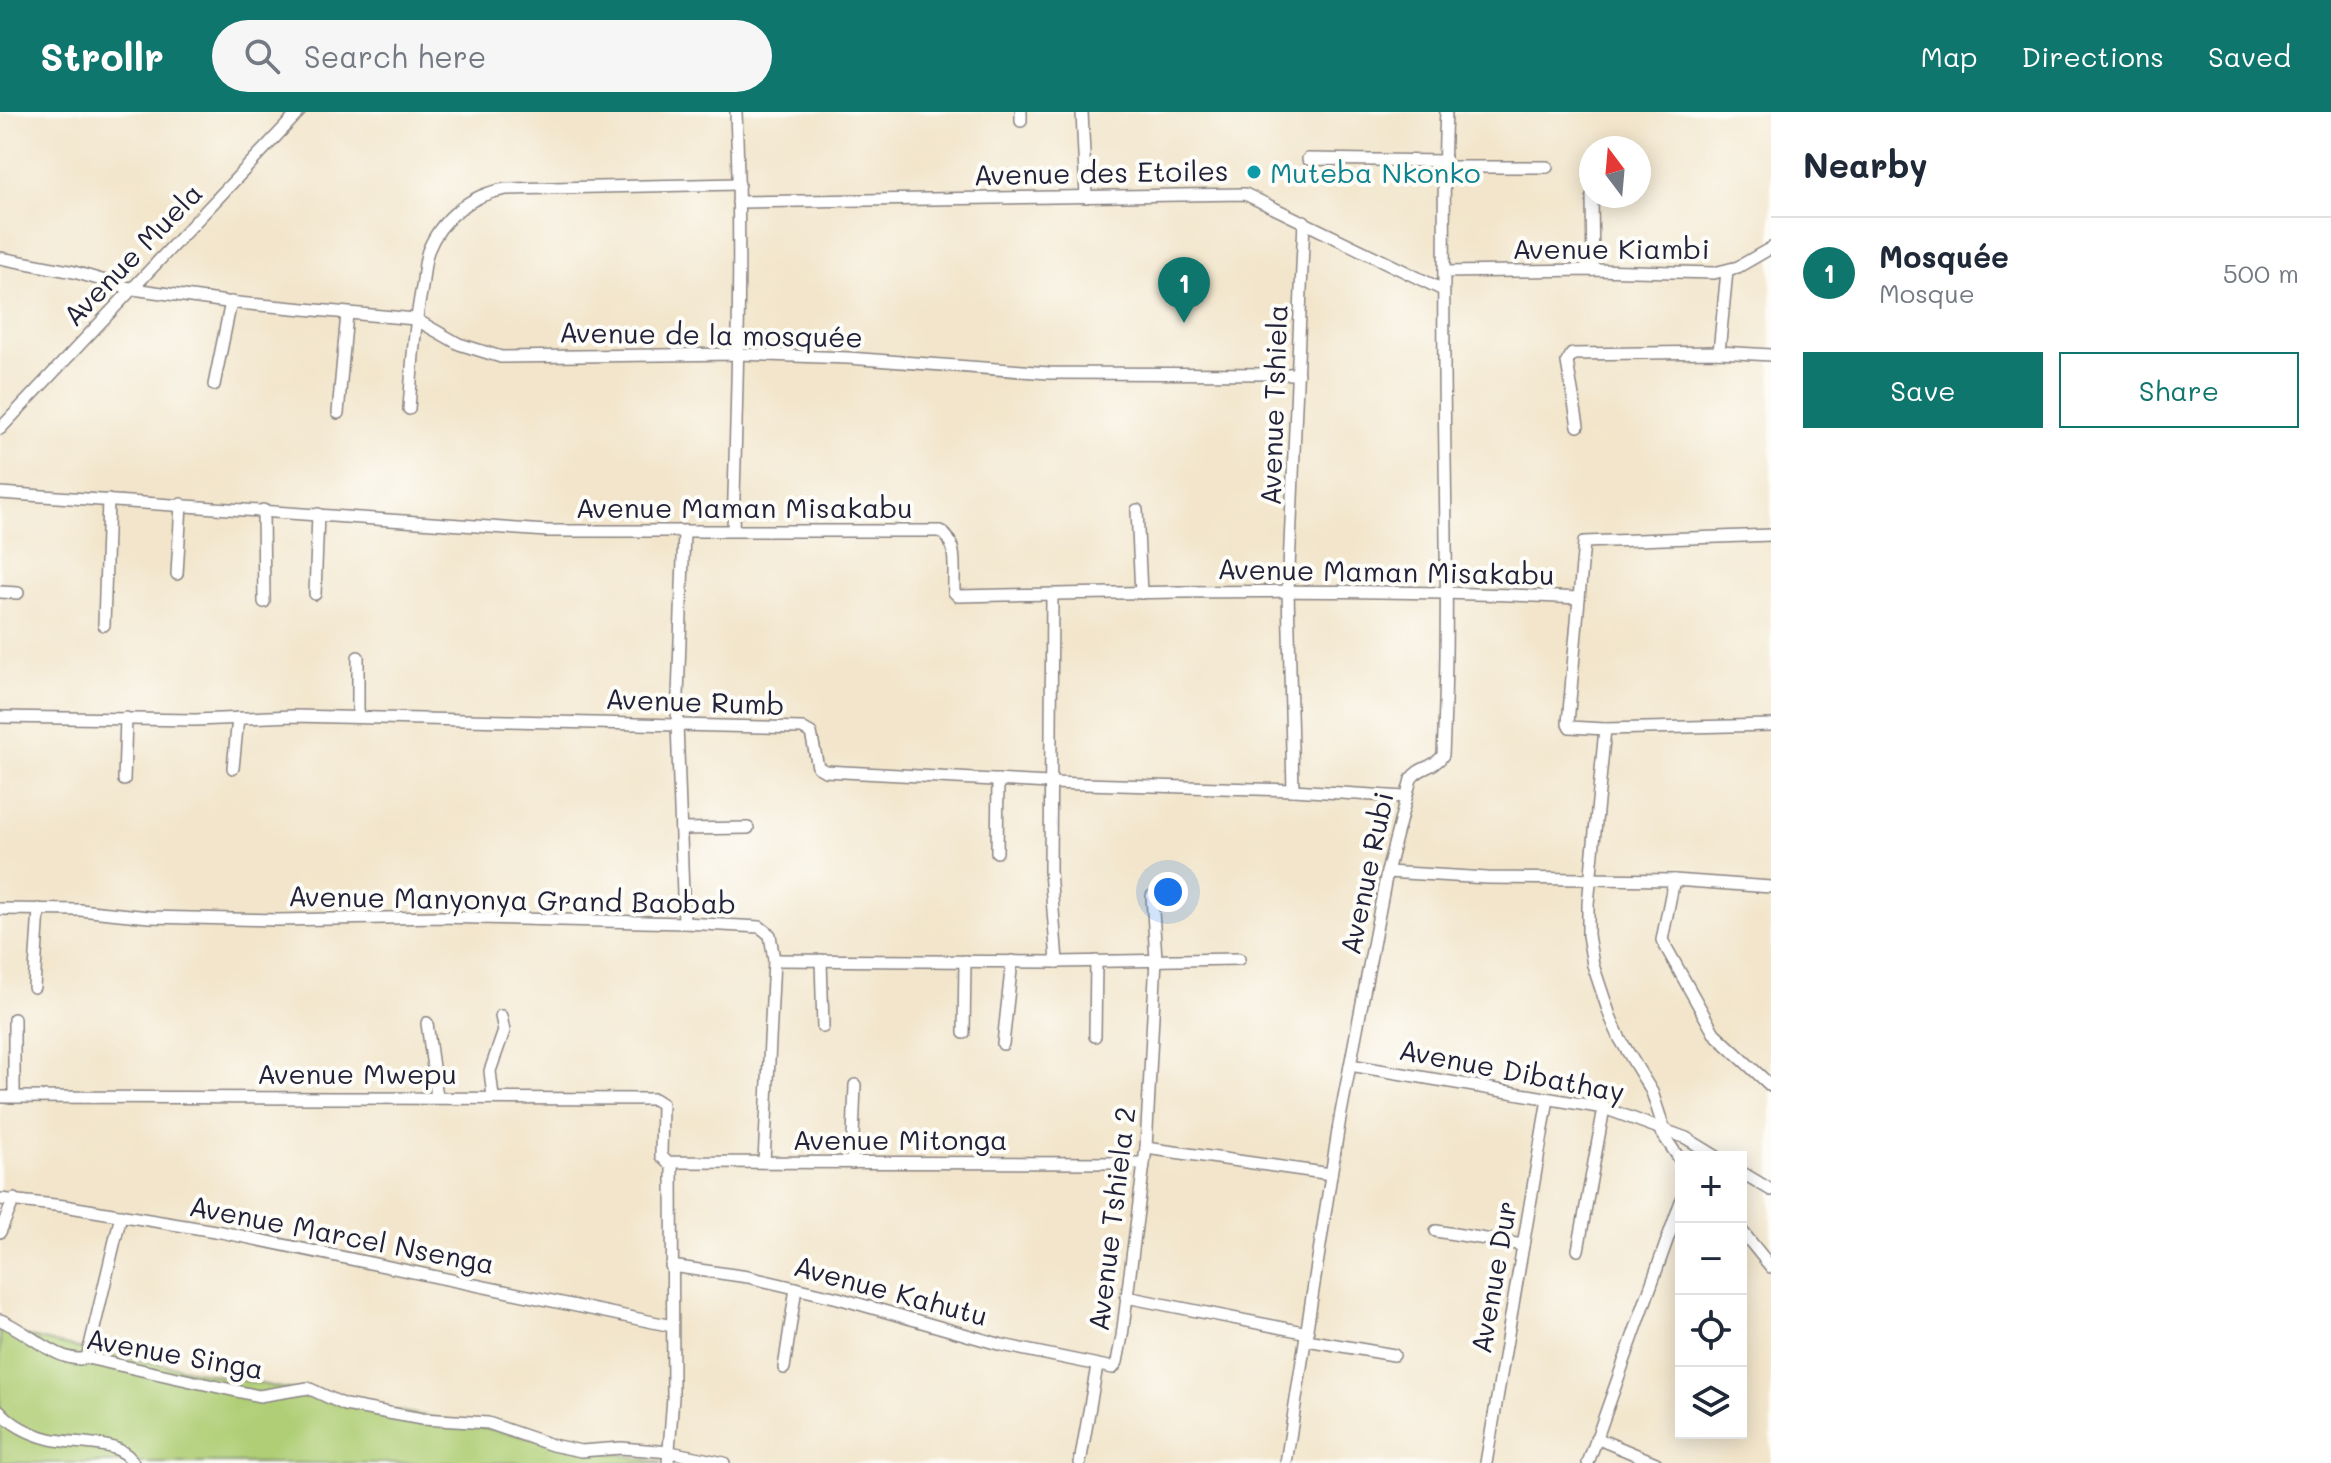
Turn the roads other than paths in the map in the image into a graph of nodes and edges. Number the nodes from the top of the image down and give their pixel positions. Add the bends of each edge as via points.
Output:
1 (299, 112) edge
2 (736, 112) edge
3 (1082, 112) edge
4 (1446, 112) edge
5 (1308, 159) dead end
6 (1443, 164) junction
7 (1547, 167) dead end
8 (739, 184) junction
9 (1086, 197) junction
10 (738, 202) junction
11 (1592, 208) edge
12 (1304, 221) junction
13 (1771, 248) edge
14 (0, 258) edge
15 (1593, 270) junction
16 (1727, 271) junction
17 (1444, 272) junction
18 (133, 289) junction
19 (1443, 290) junction
20 (231, 302) junction
21 (347, 314) junction
22 (415, 319) junction
23 (1719, 352) junction
24 (738, 354) junction
25 (1771, 355) edge
26 (1298, 374) junction
27 (214, 385) dead end
28 (409, 409) dead end
29 (338, 413) dead end
30 (1578, 426) dead end
31 (0, 429) edge
32 (0, 493) edge
33 (108, 500) junction
34 (181, 504) junction
35 (263, 510) junction
36 (1137, 510) dead end
37 (318, 514) junction
38 (733, 530) junction
39 (684, 532) junction
40 (1771, 535) edge
41 (177, 574) dead end
42 (1288, 591) junction
43 (0, 592) edge
44 (1448, 592) junction
45 (18, 593) dead end
46 (1141, 593) junction
47 (315, 594) dead end
48 (1052, 594) junction
49 (1579, 598) junction
50 (264, 602) dead end
51 (104, 625) dead end
52 (358, 657) dead end
53 (0, 717) edge
54 (358, 717) junction
55 (126, 718) junction
56 (238, 718) junction
57 (677, 723) junction
58 (1771, 725) edge
59 (1605, 729) junction
60 (233, 768) dead end
61 (124, 780) dead end
62 (998, 780) junction
63 (1050, 783) junction
64 (1293, 790) junction
65 (1405, 797) junction
66 (748, 828) dead end
67 (681, 829) junction
68 (997, 852) dead end
69 (1387, 872) junction
70 (1591, 879) junction
71 (1674, 880) junction
72 (1771, 887) edge
73 (1152, 896) dead end
74 (0, 909) edge
75 (39, 909) junction
76 (684, 923) junction
77 (1156, 959) junction
78 (1239, 959) dead end
79 (774, 960) junction
80 (821, 960) junction
81 (965, 961) junction
82 (1012, 961) junction
83 (1096, 961) junction
84 (1057, 962) junction
85 (34, 987) dead end
86 (501, 1016) dead end
87 (14, 1019) dead end
88 (427, 1023) dead end
89 (823, 1027) dead end
90 (964, 1033) dead end
91 (1095, 1036) dead end
92 (1003, 1044) dead end
93 (1350, 1065) junction
94 (855, 1085) dead end
95 (1771, 1086) edge
96 (14, 1096) junction
97 (0, 1097) edge
98 (437, 1097) junction
99 (493, 1097) junction
100 (1548, 1099) junction
101 (1604, 1108) junction
102 (1661, 1127) junction
103 (1146, 1148) junction
104 (1707, 1151) edge
105 (1675, 1154) edge
106 (764, 1162) junction
107 (672, 1163) junction
108 (852, 1163) junction
109 (1144, 1163) junction
110 (1331, 1174) junction
111 (1747, 1176) edge
112 (1771, 1190) edge
113 (0, 1199) edge
114 (14, 1199) junction
115 (121, 1215) junction
116 (1675, 1218) edge
117 (1436, 1231) dead end
118 (0, 1232) edge
119 (1747, 1237) edge
120 (1523, 1245) junction
121 (1578, 1250) dead end
122 (671, 1266) junction
123 (1771, 1267) edge
124 (796, 1288) junction
125 (1126, 1297) junction
126 (0, 1320) edge
127 (672, 1326) junction
128 (1308, 1337) junction
129 (1394, 1355) dead end
130 (87, 1358) junction
131 (1097, 1366) junction
132 (784, 1368) dead end
133 (0, 1411) edge
134 (1596, 1438) junction
135 (669, 1457) edge
136 (133, 1463) edge
137 (724, 1463) edge
138 (1080, 1463) edge
139 (1286, 1463) edge
140 (1486, 1463) edge
141 (1588, 1463) edge
142 (1656, 1463) edge

1 - 18 street, Avenue Muela
2 - 8 street
3 - 9 street
4 - 6 street, Avenue Rubi
5 - 6 street
6 - 7 street
6 - 17 street, Avenue Rubi
8 - 10 street
8 - 22 street via 506,189 479,197 435,237 425,260
9 - 10 street, Avenue des Etoiles
9 - 12 street, Avenue des Etoiles via 1245,194
10 - 24 street
11 - 15 street
12 - 19 street, Avenue des Etoiles
12 - 26 street, Avenue Tshiela
13 - 16 street, Avenue Kiambi
14 - 18 street, Avenue de la mosquée
15 - 16 street, Avenue Kiambi
15 - 17 street, Avenue Kiambi
16 - 23 street
17 - 19 street, Avenue Rubi
18 - 20 street, Avenue de la mosquée
18 - 31 street, Avenue Muela
19 - 44 street, Avenue Rubi
20 - 21 street, Avenue de la mosquée
20 - 27 street
21 - 22 street, Avenue de la mosquée
21 - 29 street
22 - 24 street, Avenue de la mosquée via 459,344 501,357
22 - 28 street
23 - 25 street
23 - 30 street via 1572,354 1567,362
24 - 26 street, Avenue de la mosquée via 1049,373
24 - 38 street
26 - 42 street, Avenue Tshiela
32 - 33 street, Avenue Maman Misakabu
33 - 34 street, Avenue Maman Misakabu
33 - 51 street
34 - 35 street, Avenue Maman Misakabu
34 - 41 street
35 - 37 street, Avenue Maman Misakabu
35 - 50 street
36 - 46 street
37 - 39 street, Avenue Maman Misakabu via 547,531
37 - 47 street
38 - 39 street, Avenue Maman Misakabu
38 - 48 street, Avenue Maman Misakabu via 940,531 952,543 956,595
39 - 57 street
40 - 49 street via 1586,541
42 - 44 street, Avenue Maman Misakabu
42 - 46 street, Avenue Maman Misakabu
42 - 64 street, Avenue Tshiela
43 - 45 street
44 - 49 street, Avenue Maman Misakabu
44 - 65 street, Avenue Rubi via 1443,755 1435,766 1416,772
46 - 48 street, Avenue Maman Misakabu
48 - 63 street
49 - 59 street via 1568,725
52 - 54 street
53 - 55 street, Avenue Rumb
54 - 56 street, Avenue Rumb
54 - 57 street, Avenue Rumb
55 - 56 street, Avenue Rumb
55 - 61 street
56 - 60 street
57 - 62 street, Avenue Rumb via 806,729 818,767 825,771
57 - 67 street
58 - 59 street
59 - 70 street
62 - 63 street, Avenue Rumb
62 - 68 street
63 - 64 street, Avenue Rumb
63 - 84 street
64 - 65 street, Avenue Rumb
65 - 69 street, Avenue Rubi
66 - 67 street
67 - 76 street
69 - 70 street
69 - 93 street, Avenue Rubi
70 - 71 street
70 - 102 street via 1588,935 1593,965 1615,1027 1652,1092
71 - 72 street
71 - 95 street via 1663,946 1714,1033
73 - 77 street, Avenue Tshiela 2
74 - 75 street, Avenue Manyonya Grand Baobab
75 - 76 street, Avenue Manyonya Grand Baobab via 277,920 440,917
75 - 85 street
76 - 79 street, Avenue Manyonya Grand Baobab via 766,930
77 - 78 street
77 - 83 street
77 - 103 street, Avenue Tshiela 2
79 - 80 street
79 - 106 street
80 - 81 street
80 - 89 street
81 - 82 street
81 - 90 street
82 - 84 street
82 - 92 street
83 - 84 street
83 - 91 street
86 - 99 street via 504,1031 490,1071
87 - 96 street
88 - 98 street
93 - 100 street, Avenue Dibathay
93 - 110 street, Avenue Rubi
94 - 108 street
96 - 97 street, Avenue Mwepu
96 - 98 street, Avenue Mwepu
98 - 99 street, Avenue Mwepu
99 - 107 street, Avenue Mwepu via 658,1099 661,1153
100 - 101 street, Avenue Dibathay
100 - 120 street, Avenue Dur
101 - 102 street, Avenue Dibathay
101 - 121 street
102 - 104 street, Avenue Dibathay
102 - 105 street
103 - 109 street, Avenue Tshiela 2
103 - 110 street
106 - 107 street, Avenue Mitonga
106 - 108 street, Avenue Mitonga
107 - 122 street
108 - 109 street, Avenue Mitonga
109 - 125 street, Avenue Tshiela 2
110 - 128 street, Avenue Rubi
111 - 112 street
113 - 114 street, Avenue Marcel Nsenga
114 - 115 street, Avenue Marcel Nsenga
114 - 118 street
115 - 127 street, Avenue Marcel Nsenga
115 - 130 street
116 - 134 street
117 - 120 street
119 - 123 street
120 - 140 street, Avenue Dur
122 - 124 street, Avenue Kahutu
122 - 127 street
124 - 131 street, Avenue Kahutu
124 - 132 street
125 - 128 street
125 - 131 street, Avenue Tshiela 2 via 1116,1364
126 - 130 street, Avenue Singa via 65,1358
127 - 135 street
128 - 129 street
128 - 139 street, Avenue Rubi
130 - 135 street, Avenue Singa via 259,1396 308,1388 345,1405 422,1419 488,1423 581,1451 621,1448
131 - 138 street, Avenue Tshiela 2
133 - 136 street via 26,1430 115,1448
134 - 141 street
134 - 142 street
135 - 137 street, Avenue Singa

